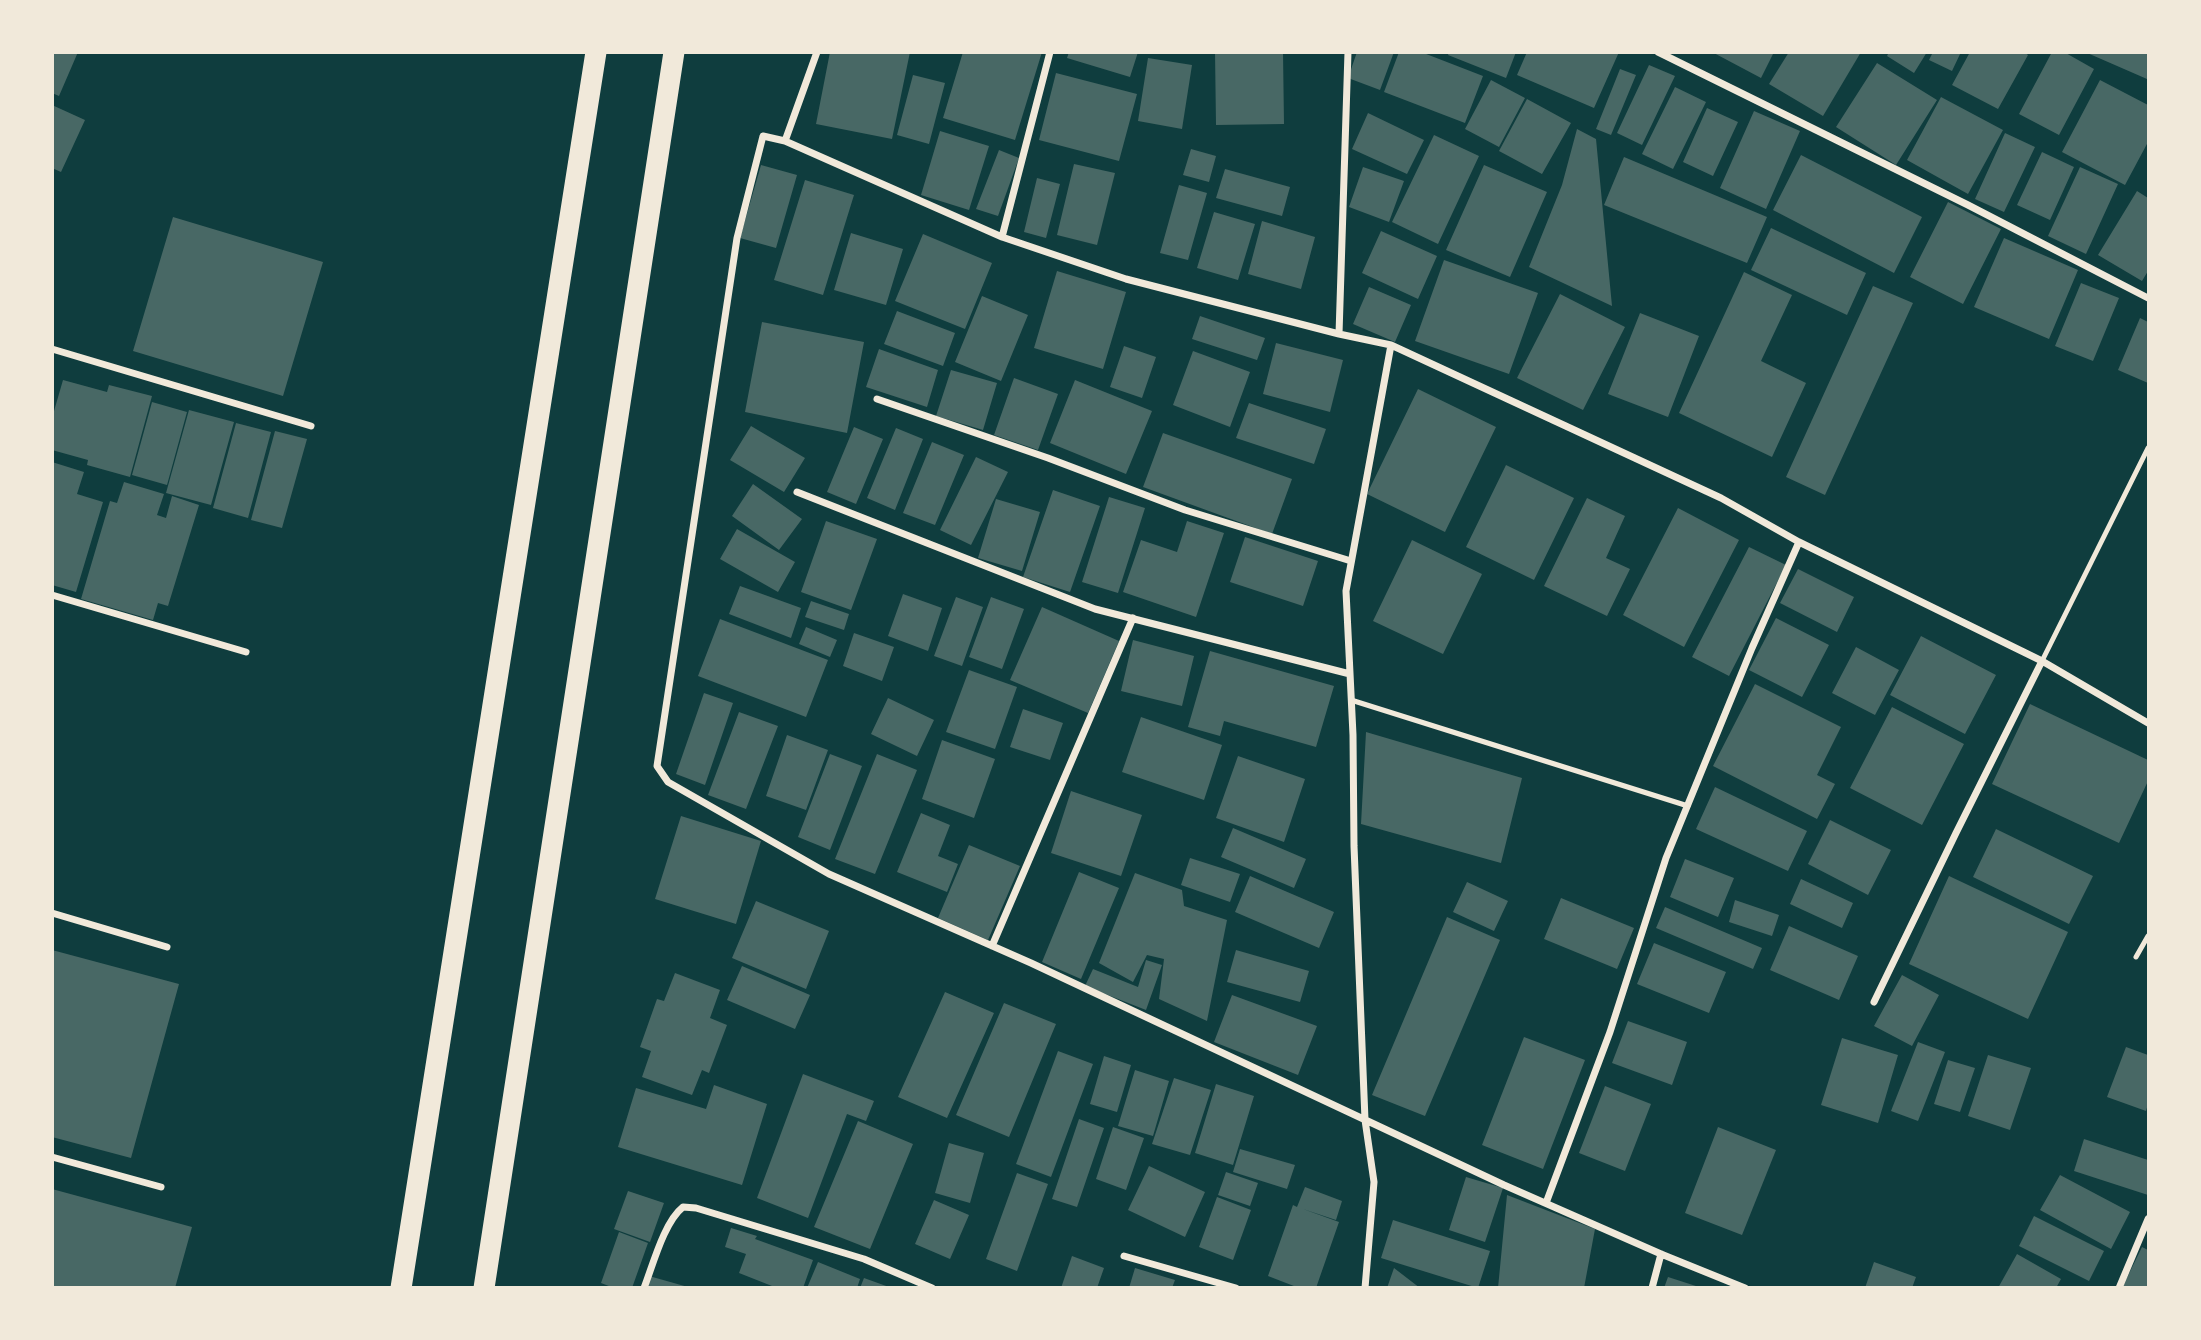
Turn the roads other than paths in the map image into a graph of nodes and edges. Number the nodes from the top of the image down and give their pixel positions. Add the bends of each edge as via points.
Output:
1 (596, 52) edge
2 (674, 52) edge
3 (817, 52) edge
4 (1050, 52) edge
5 (1348, 52) edge
6 (1658, 52) edge
7 (785, 141) junction
8 (1002, 237) junction
9 (2148, 298) edge
10 (1339, 334) junction
11 (1391, 345) junction
12 (52, 349) edge
13 (877, 399) dead end
14 (311, 426) dead end
15 (2148, 448) edge
16 (797, 492) dead end
17 (1799, 542) junction
18 (1351, 561) junction
19 (52, 595) edge
20 (1133, 618) junction
21 (246, 652) dead end
22 (2042, 661) junction
23 (1350, 674) junction
24 (1351, 700) junction
25 (2148, 723) edge
26 (1688, 806) junction
27 (52, 913) edge
28 (2148, 936) edge
29 (992, 946) junction
30 (167, 947) dead end
31 (2136, 957) dead end
32 (1874, 1002) dead end
33 (1365, 1120) junction
34 (52, 1157) edge
35 (161, 1187) dead end
36 (1546, 1203) junction
37 (2148, 1219) edge
38 (1661, 1254) junction
39 (1124, 1256) dead end
40 (401, 1287) edge
41 (484, 1287) edge
42 (644, 1287) edge
43 (932, 1287) edge
44 (1236, 1287) edge
45 (1365, 1287) edge
46 (1652, 1287) edge
47 (1745, 1287) edge
48 (2119, 1287) edge

1 - 40 highway
2 - 41 highway
3 - 7 street
4 - 8 street
5 - 10 street
6 - 9 street
7 - 8 street
7 - 29 street via 763,136 737,238 657,766 668,782 829,874
8 - 10 street via 1126,279
10 - 11 street
11 - 17 street via 1721,498
11 - 18 street
12 - 14 street
13 - 18 street via 1185,510
15 - 22 lane
16 - 20 street via 1005,575
17 - 22 street
17 - 26 street
18 - 23 street via 1346,591
19 - 21 street
20 - 23 street
20 - 29 street
22 - 25 street
22 - 32 street
23 - 24 street
24 - 26 lane
24 - 33 street
26 - 36 street
27 - 30 street
28 - 31 lane
29 - 33 street
33 - 36 street
33 - 45 street via 1374,1182
34 - 35 street
36 - 38 street
37 - 48 street
38 - 46 street
38 - 47 street
39 - 44 street
42 - 43 street via 668,1228 683,1207 864,1259

